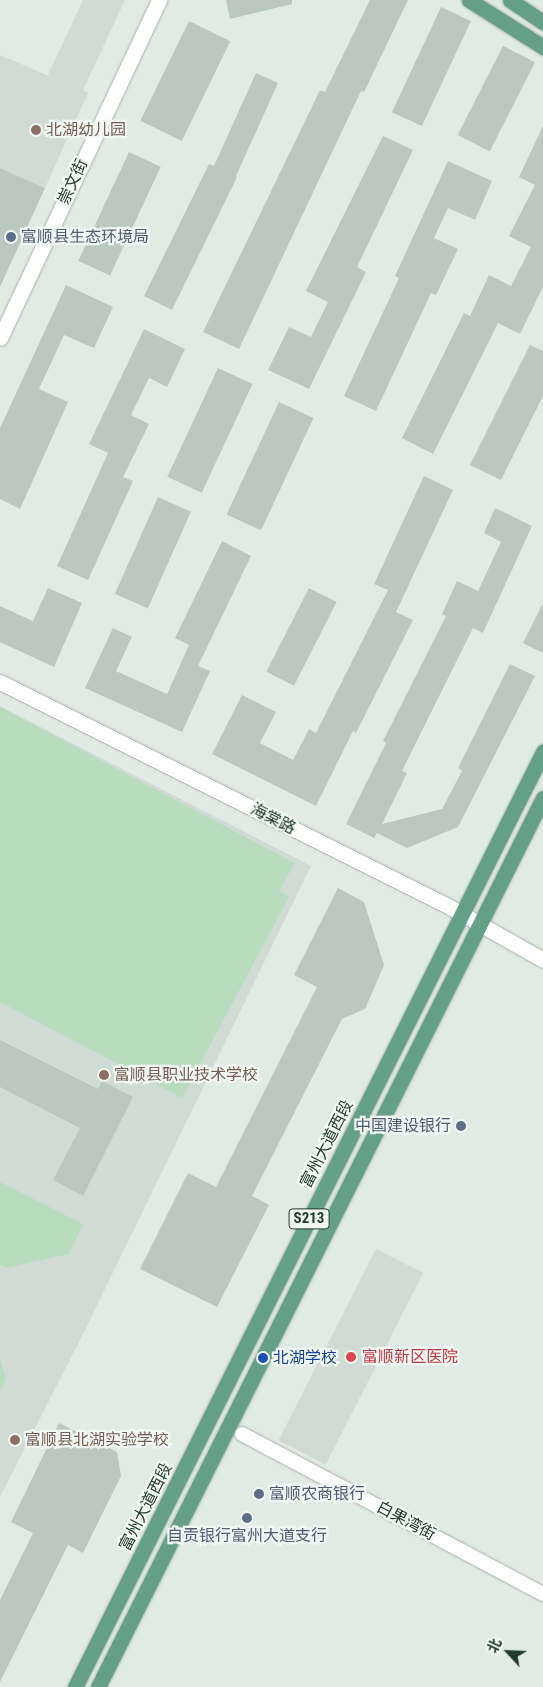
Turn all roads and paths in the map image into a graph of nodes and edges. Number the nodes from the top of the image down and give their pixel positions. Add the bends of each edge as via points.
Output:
1 (159, 0) edge
2 (469, 0) edge
3 (510, 0) edge
4 (543, 22) edge
5 (543, 47) edge
6 (0, 338) edge
7 (0, 682) edge
8 (543, 752) edge
9 (543, 798) edge
10 (462, 914) junction
11 (480, 924) junction
12 (543, 960) edge
13 (242, 1434) dead end
14 (543, 1594) edge
15 (75, 1687) edge
16 (98, 1687) edge

1 - 6 street, 崇文街
2 - 5 main road
3 - 4 main road
7 - 10 street, 海棠路
8 - 10 main road, 富州大道西段 / S213
9 - 11 main road, S213
10 - 11 street, 海棠路
10 - 15 main road, 富州大道西段 / S213
11 - 12 street, 海棠路
11 - 16 main road, S213
13 - 14 street, 白果湾街

